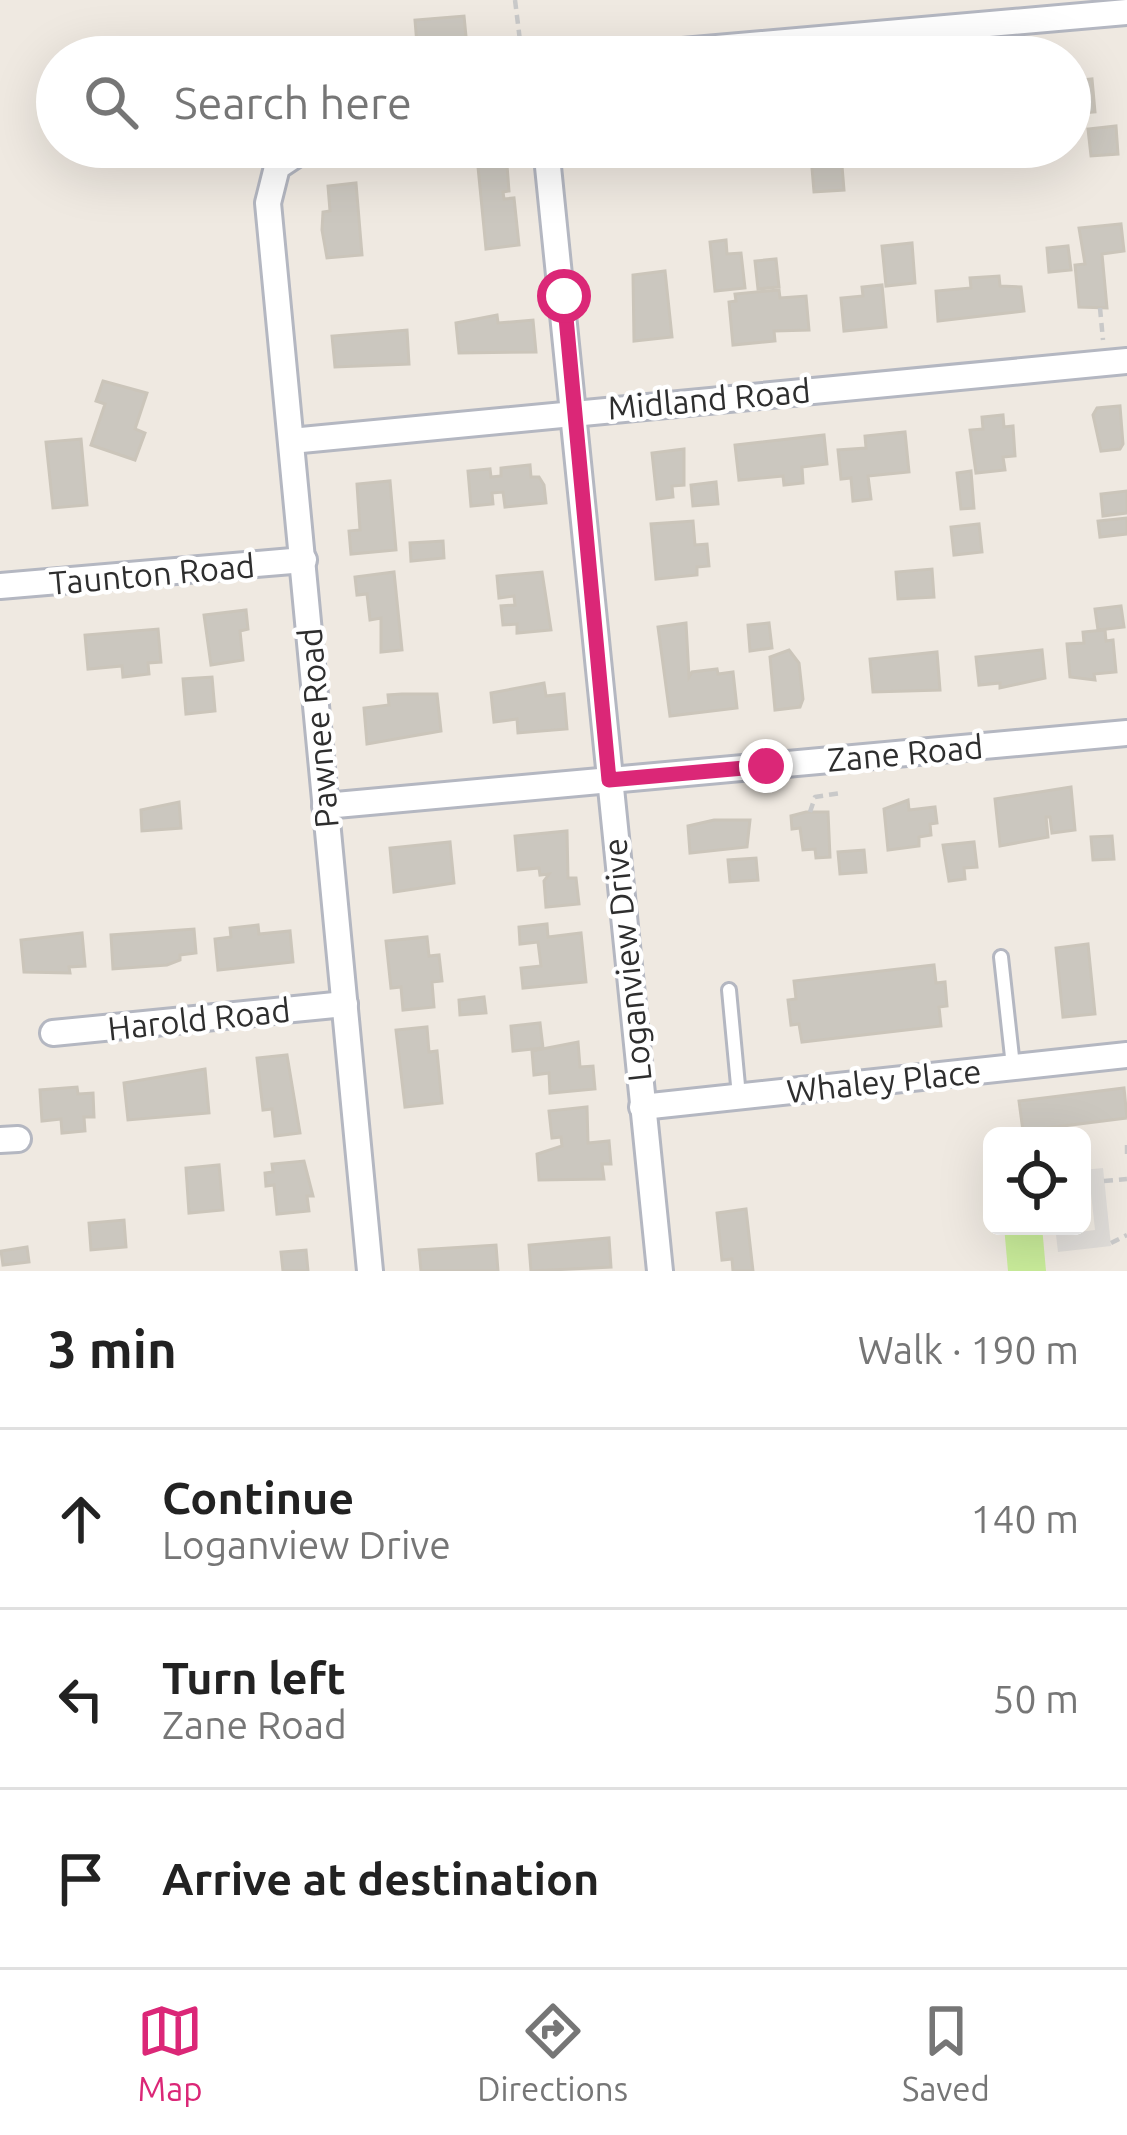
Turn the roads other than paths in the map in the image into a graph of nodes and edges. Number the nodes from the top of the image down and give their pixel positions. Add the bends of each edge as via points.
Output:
1 (1127, 12) edge
2 (853, 36) edge
3 (280, 168) edge
4 (548, 168) edge
5 (1116, 362) edge
6 (574, 411) junction
7 (291, 442) junction
8 (304, 560) junction
9 (0, 586) edge
10 (1127, 734) edge
11 (609, 780) junction
12 (325, 806) junction
13 (1000, 957) dead end
14 (729, 990) dead end
15 (345, 1004) junction
16 (53, 1033) dead end
17 (1127, 1055) edge
18 (1013, 1067) junction
19 (739, 1096) junction
20 (642, 1107) junction
21 (370, 1271) edge
22 (660, 1271) edge

1 - 2 street
3 - 7 street, Pawnee Road via 269,185
4 - 6 street, Loganview Drive
5 - 6 street, Midland Road
6 - 7 street, Midland Road
6 - 11 street, Loganview Drive
7 - 8 street, Pawnee Road
8 - 9 street, Taunton Road
8 - 12 street, Pawnee Road
10 - 11 street, Zane Road
11 - 12 street, Zane Road
11 - 20 street, Loganview Drive
12 - 15 street, Pawnee Road
13 - 18 lane
14 - 19 lane
15 - 16 street, Harold Road
15 - 21 street, Pawnee Road
17 - 18 street, Whaley Place
18 - 19 street, Whaley Place
19 - 20 street, Whaley Place
20 - 22 street, Loganview Drive

